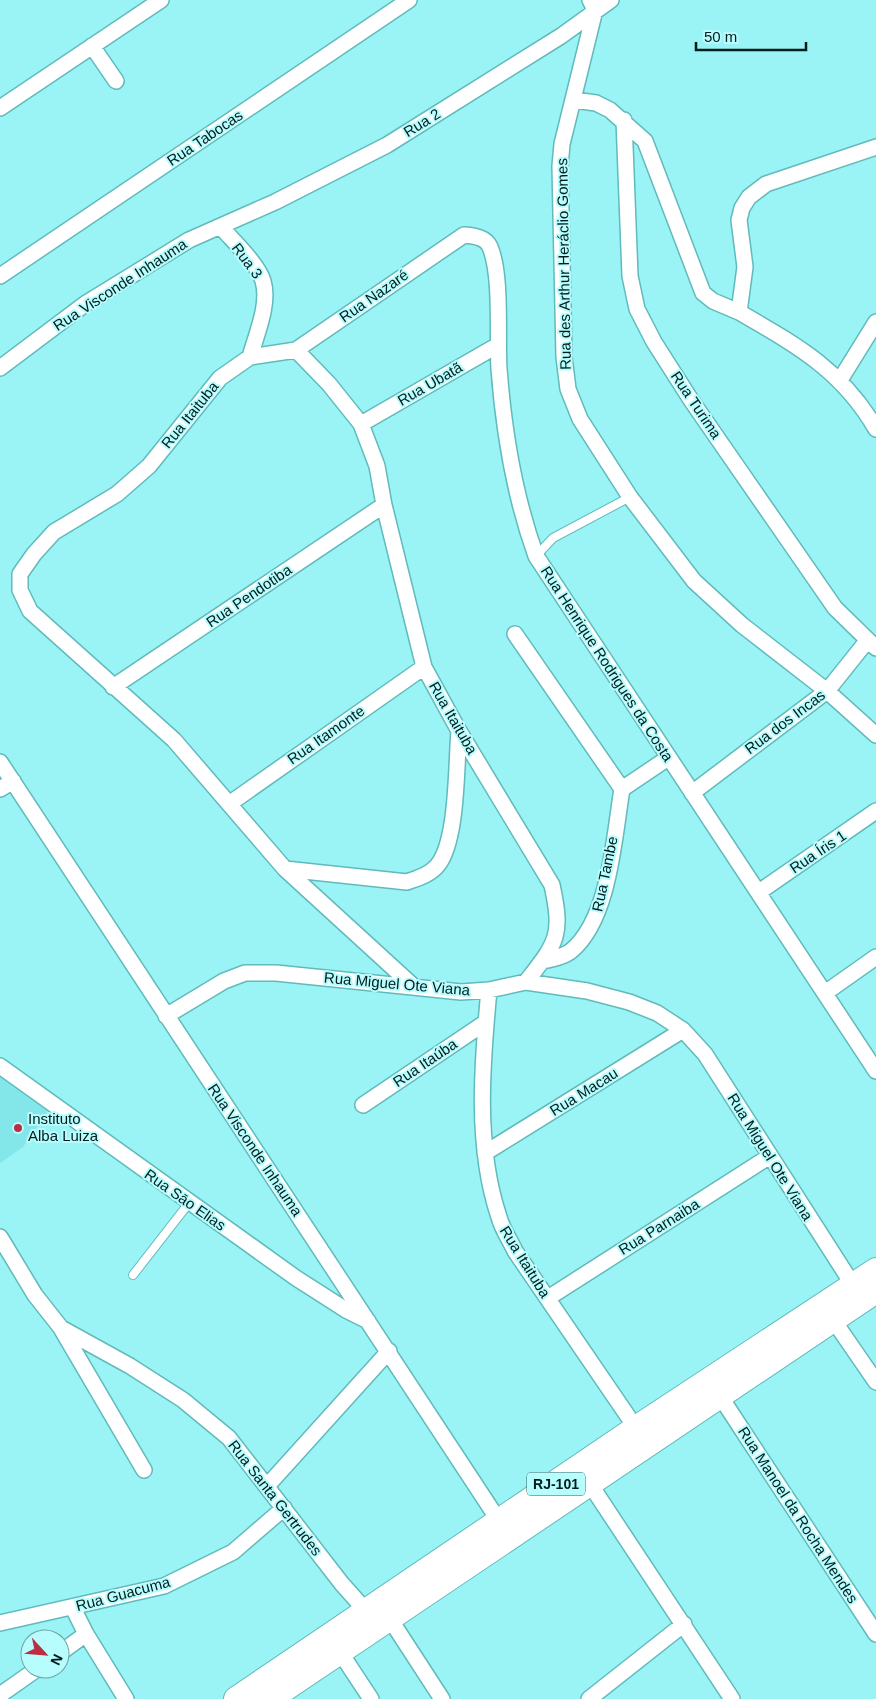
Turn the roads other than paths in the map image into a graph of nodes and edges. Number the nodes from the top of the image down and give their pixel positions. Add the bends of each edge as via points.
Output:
1 (161, 0) edge
2 (409, 0) edge
3 (611, 0) edge
4 (592, 5) edge
5 (92, 46) junction
6 (116, 81) dead end
7 (574, 100) junction
8 (0, 108) edge
9 (624, 120) junction
10 (876, 147) edge
11 (220, 227) junction
12 (452, 242) joint
13 (0, 276) edge
14 (739, 312) junction
15 (876, 322) edge
16 (498, 345) junction
17 (296, 350) junction
18 (250, 357) junction
19 (0, 368) edge
20 (840, 380) junction
21 (361, 424) junction
22 (876, 429) edge
23 (630, 497) junction
24 (384, 505) junction
25 (536, 556) junction
26 (516, 634) dead end
27 (871, 644) edge
28 (424, 667) junction
29 (113, 687) junction
30 (827, 691) junction
31 (459, 731) junction
32 (876, 735) edge
33 (668, 758) junction
34 (0, 762) edge
35 (13, 780) junction
36 (0, 789) edge
37 (622, 789) junction
38 (692, 793) junction
39 (229, 804) junction
40 (876, 811) edge
41 (285, 869) junction
42 (759, 892) junction
43 (876, 957) edge
44 (542, 961) junction
45 (526, 982) junction
46 (413, 986) junction
47 (489, 990) junction
48 (824, 993) junction
49 (166, 1016) junction
50 (486, 1022) junction
51 (682, 1030) junction
52 (0, 1052) edge
53 (3, 1068) edge
54 (876, 1071) edge
55 (363, 1105) dead end
56 (485, 1153) junction
57 (770, 1156) junction
58 (189, 1203) junction
59 (0, 1238) edge
60 (876, 1270) edge
61 (133, 1275) dead end
62 (853, 1285) junction
63 (876, 1292) edge
64 (548, 1298) junction
65 (369, 1321) junction
66 (834, 1321) junction
67 (61, 1328) junction
68 (389, 1351) junction
69 (876, 1382) edge
70 (720, 1396) junction
71 (642, 1437) junction
72 (144, 1470) dead end
73 (590, 1484) junction
74 (268, 1485) junction
75 (284, 1508) junction
76 (505, 1531) junction
77 (73, 1608) junction
78 (367, 1612) junction
79 (390, 1619) junction
80 (0, 1623) edge
81 (684, 1624) junction
82 (86, 1634) junction
83 (876, 1634) edge
84 (70, 1645) edge
85 (340, 1652) junction
86 (23, 1679) edge
87 (0, 1695) edge
88 (126, 1699) edge
89 (236, 1699) edge
90 (270, 1699) edge
91 (371, 1699) edge
92 (442, 1699) edge
93 (589, 1699) edge
94 (732, 1699) edge

1 - 5 street
2 - 13 street, Rua Tabocas
3 - 4 street, Rua 2
4 - 7 street, Rua des Arthur Heráclio Gomes
4 - 11 street, Rua 2 via 561,36 387,145
5 - 6 street
5 - 8 street
7 - 9 street via 596,103
7 - 23 street, Rua des Arthur Heráclio Gomes via 562,144 560,166 564,357 568,389 580,419
9 - 14 street via 645,141 703,293 713,302
9 - 27 street, Rua Turima via 630,276 637,309 691,400 835,608
10 - 14 street via 766,184 749,197 742,208 740,220 745,267
11 - 18 street, Rua 3 via 263,281 266,299
11 - 19 street, Rua Visconde Inhauma via 188,240 85,304
12 - 16 street, Rua Henrique Rodrigues da Costa via 464,235 479,237 490,245 496,268
12 - 17 street, Rua Nazaré
14 - 20 street via 801,348
15 - 20 street
16 - 21 street, Rua Ubatã
16 - 25 street, Rua Henrique Rodrigues da Costa via 510,466
17 - 18 street, Rua Itaituba
17 - 21 street, Rua Itaituba
18 - 29 street, Rua Itaituba via 220,378 149,466 117,494 54,532 20,574 20,590 30,612
20 - 22 street
21 - 24 street, Rua Itaituba via 377,466
23 - 25 lane via 553,538
23 - 30 street, Rua des Arthur Heráclio Gomes via 694,581 742,625
24 - 28 street, Rua Itaituba
24 - 29 street, Rua Pendotiba
25 - 33 street, Rua Henrique Rodrigues da Costa
26 - 37 street
27 - 30 street, Rua dos Incas
28 - 31 street, Rua Itaituba
28 - 39 street, Rua Itamonte
29 - 39 street, Rua Itaituba via 174,740
30 - 32 street, Rua des Arthur Heráclio Gomes
30 - 38 street, Rua dos Incas
31 - 41 street via 451,833 447,850 437,866 423,877 407,882
31 - 44 street, Rua Itaituba via 552,885 558,913 557,936
33 - 37 street
33 - 38 street, Rua Henrique Rodrigues da Costa
34 - 35 street, Rua Visconde Inhauma
35 - 36 street
35 - 49 street, Rua Visconde Inhauma
37 - 44 street, Rua Tambe via 603,897 596,919 570,952
38 - 42 street, Rua Henrique Rodrigues da Costa
39 - 41 street, Rua Itaituba
40 - 42 street, Rua Íris 1
41 - 46 street, Rua Itaituba
42 - 48 street, Rua Henrique Rodrigues da Costa
43 - 48 street
44 - 45 street, Rua Itaituba
45 - 47 street, Rua Miguel Ote Viana
45 - 51 street, Rua Miguel Ote Viana via 587,991 629,1002 657,1013
46 - 47 street, Rua Miguel Ote Viana via 462,992
46 - 49 street, Rua Miguel Ote Viana via 245,973 224,981
47 - 50 street, Rua Itaituba
48 - 54 street, Rua Henrique Rodrigues da Costa
49 - 65 street, Rua Visconde Inhauma
50 - 55 street, Rua Itaúba
50 - 56 street, Rua Itaituba
51 - 56 street, Rua Macau
51 - 57 street, Rua Miguel Ote Viana via 705,1054
52 - 53 street
53 - 58 street, Rua Sāo Elias
56 - 64 street, Rua Itaituba via 499,1220 515,1251
57 - 62 street, Rua Miguel Ote Viana
57 - 64 street, Rua Parnaiba
58 - 61 lane
58 - 65 street, Rua Sāo Elias via 321,1295
59 - 67 street, Rua Santa Gertrudes
60 - 62 main road, RJ-101
62 - 71 main road, RJ-101
63 - 66 main road, RJ-101
64 - 71 street, Rua Itaituba
65 - 68 street, Rua Visconde Inhauma
66 - 69 street
66 - 70 main road, RJ-101
67 - 72 street
67 - 74 street, Rua Santa Gertrudes via 183,1400 229,1438
68 - 74 street
68 - 76 street, Rua Visconde Inhauma
70 - 71 main road, RJ-101
70 - 83 street, Rua Manoel da Rocha Mendes
71 - 73 main road, RJ-101
71 - 76 main road, RJ-101
73 - 76 main road, RJ-101
73 - 81 street
74 - 75 street, Rua Santa Gertrudes
75 - 77 street, Rua Guacuma via 233,1552 204,1568 164,1586
75 - 78 street, Rua Santa Gertrudes
76 - 78 main road, RJ-101
76 - 79 main road, RJ-101
77 - 80 street, Rua Guacuma
77 - 82 street
78 - 89 main road, RJ-101
79 - 85 main road, RJ-101
79 - 92 street
81 - 93 street
81 - 94 street
82 - 84 street
82 - 88 street
85 - 90 main road, RJ-101
85 - 91 street
86 - 87 street

